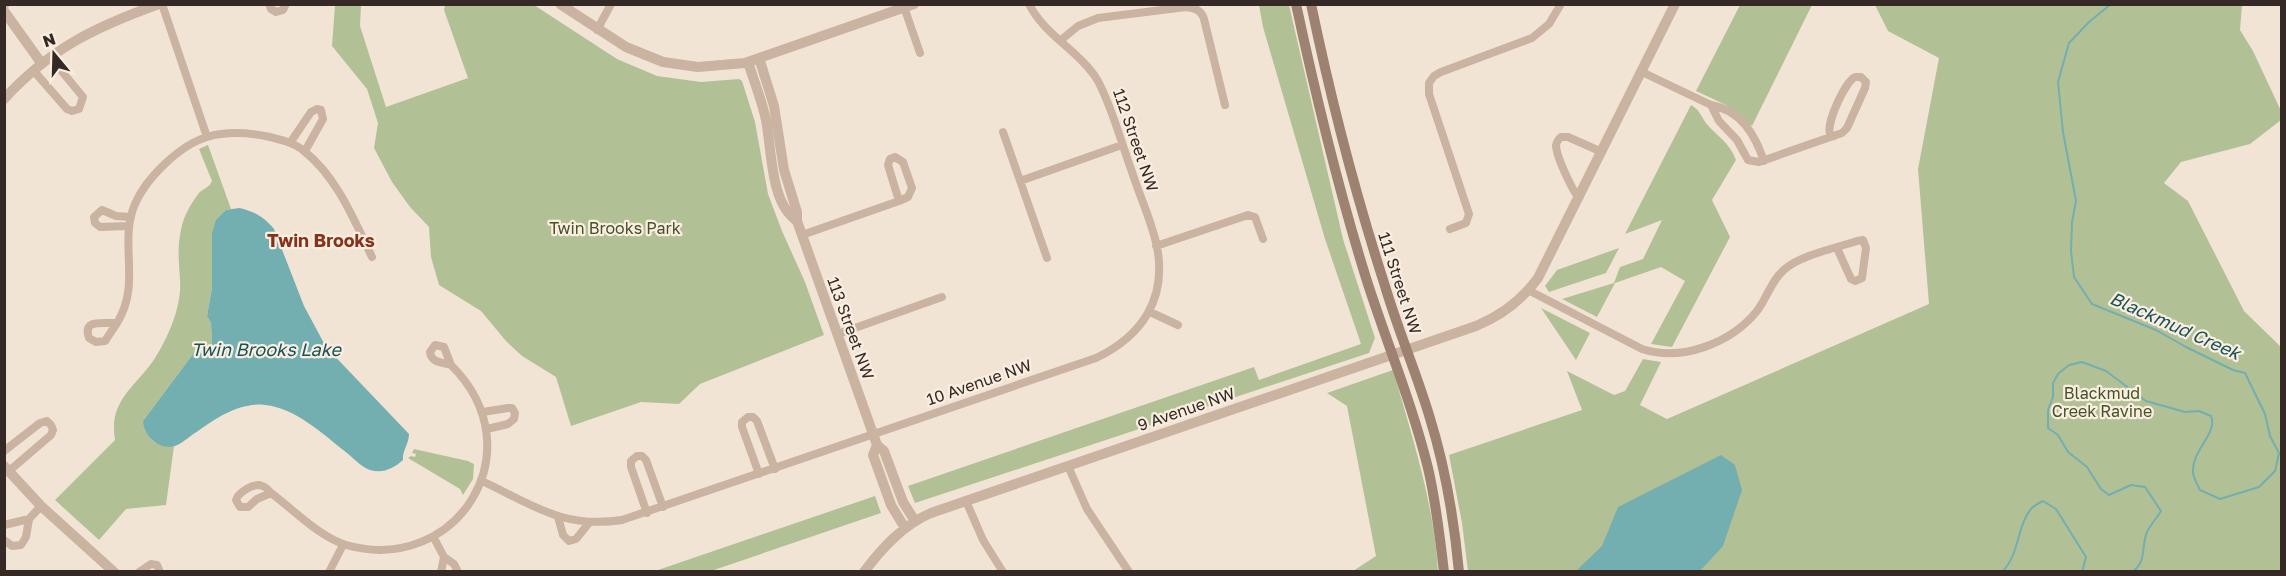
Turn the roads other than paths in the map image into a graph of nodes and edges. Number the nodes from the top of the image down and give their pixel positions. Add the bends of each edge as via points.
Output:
1 (160, 4) edge
2 (269, 4) edge
3 (286, 4) edge
4 (560, 4) edge
5 (1029, 4) edge
6 (1296, 4) edge
7 (1311, 4) edge
8 (1561, 4) edge
9 (1675, 4) edge
10 (610, 6) dead end
11 (907, 6) edge
12 (5, 11) edge
13 (597, 30) junction
14 (1061, 40) junction
15 (920, 53) dead end
16 (754, 60) junction
17 (42, 64) junction
18 (1642, 72) junction
19 (4, 99) edge
20 (1225, 105) dead end
21 (1711, 105) junction
22 (1003, 132) dead end
23 (1834, 135) junction
24 (207, 137) junction
25 (290, 143) junction
26 (1122, 145) junction
27 (305, 151) junction
28 (1602, 152) junction
29 (1764, 161) junction
30 (1020, 181) junction
31 (1579, 198) junction
32 (899, 201) junction
33 (1450, 229) dead end
34 (802, 234) junction
35 (1263, 239) dead end
36 (1156, 246) junction
37 (1837, 248) junction
38 (372, 257) dead end
39 (1047, 258) dead end
40 (1528, 290) junction
41 (942, 297) dead end
42 (1150, 312) junction
43 (117, 323) dead end
44 (1178, 325) dead end
45 (838, 334) junction
46 (1407, 350) junction
47 (1392, 355) junction
48 (451, 365) dead end
49 (483, 412) junction
50 (487, 429) junction
51 (875, 440) junction
52 (4, 451) edge
53 (1068, 466) junction
54 (7, 468) edge
55 (775, 469) junction
56 (759, 474) junction
57 (482, 481) junction
58 (271, 493) dead end
59 (966, 501) junction
60 (41, 506) junction
61 (663, 507) junction
62 (647, 513) junction
63 (558, 517) junction
64 (29, 519) junction
65 (915, 521) junction
66 (589, 522) junction
67 (4, 525) edge
68 (905, 528) junction
69 (434, 538) junction
70 (4, 540) edge
71 (343, 544) junction
72 (444, 558) junction
73 (114, 572) edge
74 (139, 572) edge
75 (160, 572) edge
76 (329, 572) edge
77 (441, 572) edge
78 (458, 572) edge
79 (864, 572) edge
80 (1003, 572) edge
81 (1130, 572) edge
82 (1444, 572) edge
83 (1459, 572) edge

1 - 17 street via 92,31
1 - 24 street
2 - 3 street via 276,12
4 - 13 street
5 - 14 street, 112 Street NW via 1039,20
6 - 47 main road, 111 Street NW via 1336,175
7 - 46 main road, 111 Street NW via 1350,172
8 - 33 street via 1549,24 1532,38 1431,79 1429,94 1469,214 1466,223
9 - 18 street, 9 Avenue NW
10 - 13 street
11 - 15 street
11 - 16 street
12 - 17 street
13 - 16 street via 651,58 675,64 711,67
14 - 20 street via 1098,18 1186,7 1198,9 1204,19
14 - 26 street, 112 Street NW via 1084,60 1098,81
16 - 34 street, 113 Street NW via 774,106 784,170
17 - 17 street via 67,109 79,109 83,97
17 - 19 street
18 - 21 street
18 - 28 street, 9 Avenue NW
21 - 29 street via 1738,117 1751,132
21 - 29 street via 1748,160
22 - 30 street
23 - 23 street via 1846,128 1864,91 1866,82 1861,77 1849,81 1830,120 1828,130
23 - 29 street
24 - 25 street via 261,135
24 - 43 street via 154,173 140,194 130,221 130,287
25 - 27 street
25 - 27 street via 310,112 321,110 323,119
26 - 30 street
26 - 36 street, 112 Street NW
27 - 38 street via 338,190
28 - 31 street, 9 Avenue NW
28 - 31 street via 1568,137 1557,142 1566,175
30 - 39 street
31 - 40 street, 9 Avenue NW
32 - 32 street via 908,197 912,188 903,162 895,157 888,165
32 - 34 street
34 - 45 street, 113 Street NW
35 - 36 street via 1255,217 1248,214
36 - 42 street, 112 Street NW via 1158,275
37 - 37 street via 1851,279 1862,278 1864,242
37 - 40 street via 1800,260 1782,271 1756,312 1734,332 1699,349 1677,353 1656,353 1637,347
40 - 46 street, 9 Avenue NW via 1483,323
41 - 45 street
42 - 44 street
42 - 51 street, 10 Avenue NW via 1124,342 1096,358
45 - 51 street, 113 Street NW
46 - 47 street, 9 Avenue NW
46 - 83 main road, 111 Street NW via 1443,466
47 - 53 street, 9 Avenue NW
47 - 82 main road, 111 Street NW via 1427,467
48 - 49 street via 468,384
49 - 50 street
49 - 50 street via 512,408 515,413 508,424
50 - 57 street via 488,455
51 - 55 street, 10 Avenue NW
51 - 65 street, 113 Street NW via 884,451 903,502
51 - 68 street, 113 Street NW via 873,455 891,505
52 - 54 street via 40,423 51,424 51,435
53 - 59 street, 9 Avenue NW
53 - 81 street via 1087,509
54 - 60 street
55 - 56 street, 10 Avenue NW
55 - 56 street via 757,421 748,417 742,427
56 - 61 street, 10 Avenue NW
57 - 63 street, 10 Avenue NW
57 - 69 street via 465,511
58 - 71 street
59 - 65 street, 9 Avenue NW
59 - 80 street via 982,540
60 - 64 street
60 - 73 street
61 - 62 street, 10 Avenue NW
61 - 62 street via 646,460 636,456 631,466
62 - 66 street, 10 Avenue NW via 622,520
63 - 66 street, 10 Avenue NW
63 - 66 street via 569,541 576,539
64 - 67 street
64 - 70 street via 21,545 12,546
65 - 68 street, 9 Avenue NW
68 - 79 street, 9 Avenue NW
69 - 71 street via 388,550
69 - 72 street
71 - 76 street
72 - 77 street
72 - 78 street
74 - 75 street via 151,564 157,565

